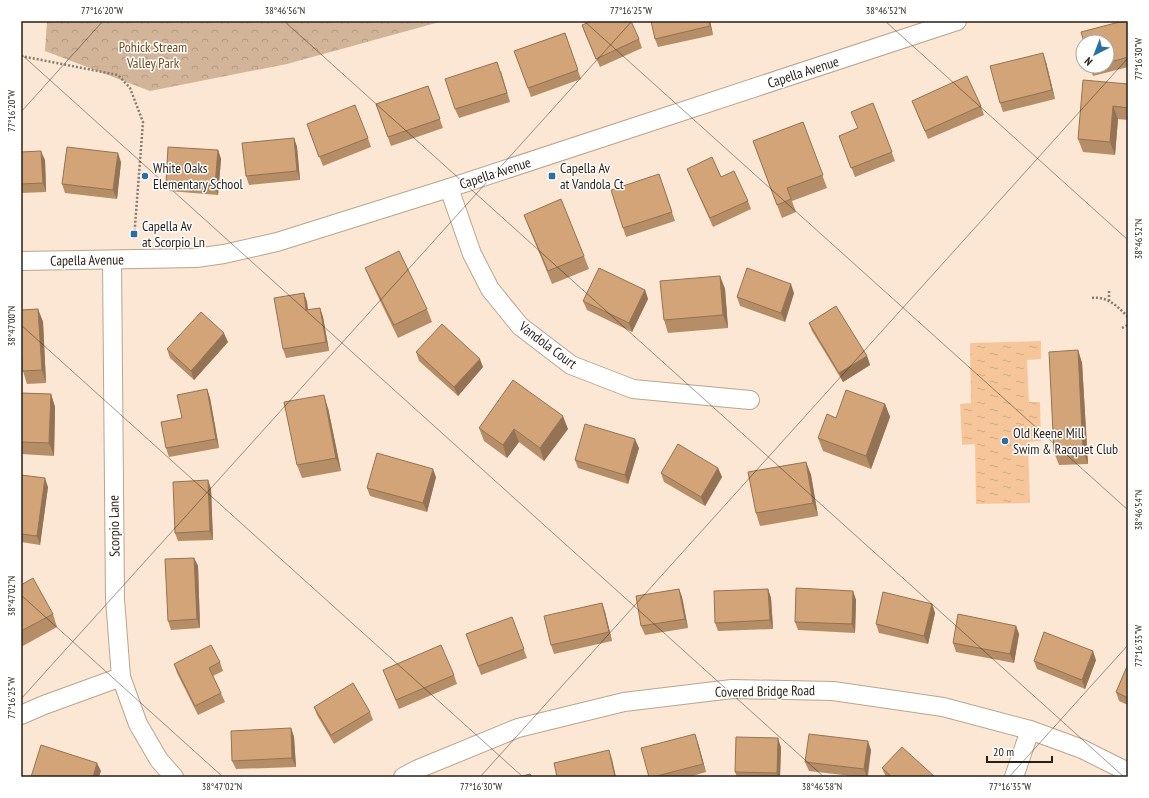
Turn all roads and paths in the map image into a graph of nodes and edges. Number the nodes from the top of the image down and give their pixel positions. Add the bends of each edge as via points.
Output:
1 (957, 21) edge
2 (21, 56) edge
3 (449, 188) junction
4 (134, 259) junction
5 (112, 260) junction
6 (21, 261) edge
7 (1109, 291) dead end
8 (1092, 298) dead end
9 (1109, 301) junction
10 (1128, 317) edge
11 (1128, 324) edge
12 (1122, 328) dead end
13 (750, 400) dead end
14 (121, 677) junction
15 (21, 716) edge
16 (1030, 730) junction
17 (1128, 772) edge
18 (174, 777) edge
19 (403, 777) edge
20 (1014, 777) edge

1 - 3 street, Capella Avenue
2 - 4 path via 118,75 130,88 143,122
3 - 4 street, Capella Avenue via 277,242 224,254 196,258
3 - 13 street, Vandola Court via 472,254 490,289 520,326 571,365 633,389
4 - 5 street, Capella Avenue
5 - 6 street, Capella Avenue
5 - 14 street, Scorpio Lane via 115,598
7 - 9 path
8 - 9 path via 1098,297
9 - 10 path
11 - 12 path
14 - 15 street
14 - 18 street, Scorpio Lane via 138,724 159,760
16 - 17 street, Covered Bridge Road via 1082,749
16 - 19 street, Covered Bridge Road via 943,706 833,691 732,689 624,702 518,728
16 - 20 street

